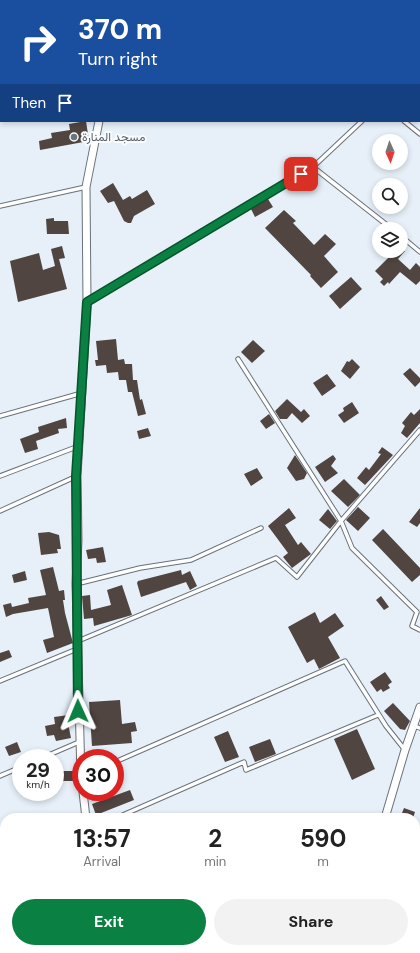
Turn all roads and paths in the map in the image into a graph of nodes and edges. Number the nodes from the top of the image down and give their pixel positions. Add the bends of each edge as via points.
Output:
1 (99, 122) edge
2 (361, 122) edge
3 (405, 122) edge
4 (420, 134) edge
5 (313, 166) junction
6 (86, 187) junction
7 (0, 206) edge
8 (383, 222) edge
9 (408, 242) edge
10 (420, 252) edge
11 (87, 302) junction
12 (238, 359) dead end
13 (83, 392) junction
14 (0, 416) edge
15 (420, 430) edge
16 (79, 446) junction
17 (0, 476) edge
18 (76, 476) junction
19 (0, 511) edge
20 (342, 521) junction
21 (261, 528) dead end
22 (76, 584) junction
23 (420, 630) edge
24 (78, 641) junction
25 (77, 649) junction
26 (0, 681) edge
27 (420, 707) edge
28 (378, 715) junction
29 (417, 727) edge
30 (79, 742) junction
31 (63, 749) edge
32 (79, 749) edge
33 (405, 750) junction
34 (124, 758) edge
35 (12, 771) edge
36 (0, 776) edge
37 (84, 801) edge
38 (85, 813) edge
39 (127, 813) edge
40 (386, 813) edge

1 - 6 street
2 - 5 lane
3 - 4 lane
5 - 8 lane
5 - 11 lane
6 - 7 lane
6 - 11 street
9 - 10 lane
11 - 13 street
12 - 20 lane
13 - 14 lane
13 - 16 street
15 - 20 lane
16 - 17 lane
16 - 18 street
18 - 19 lane
18 - 22 street
20 - 23 lane via 352,548 417,612 412,626
20 - 24 lane via 297,577 276,558
21 - 22 lane via 191,560 140,568
22 - 24 street
24 - 25 street
25 - 26 lane
25 - 30 street
27 - 29 street
28 - 33 lane
28 - 34 lane via 345,661
28 - 39 lane via 246,770 244,762
29 - 33 street
30 - 31 lane
30 - 32 street
33 - 40 street
35 - 36 lane
37 - 38 street

